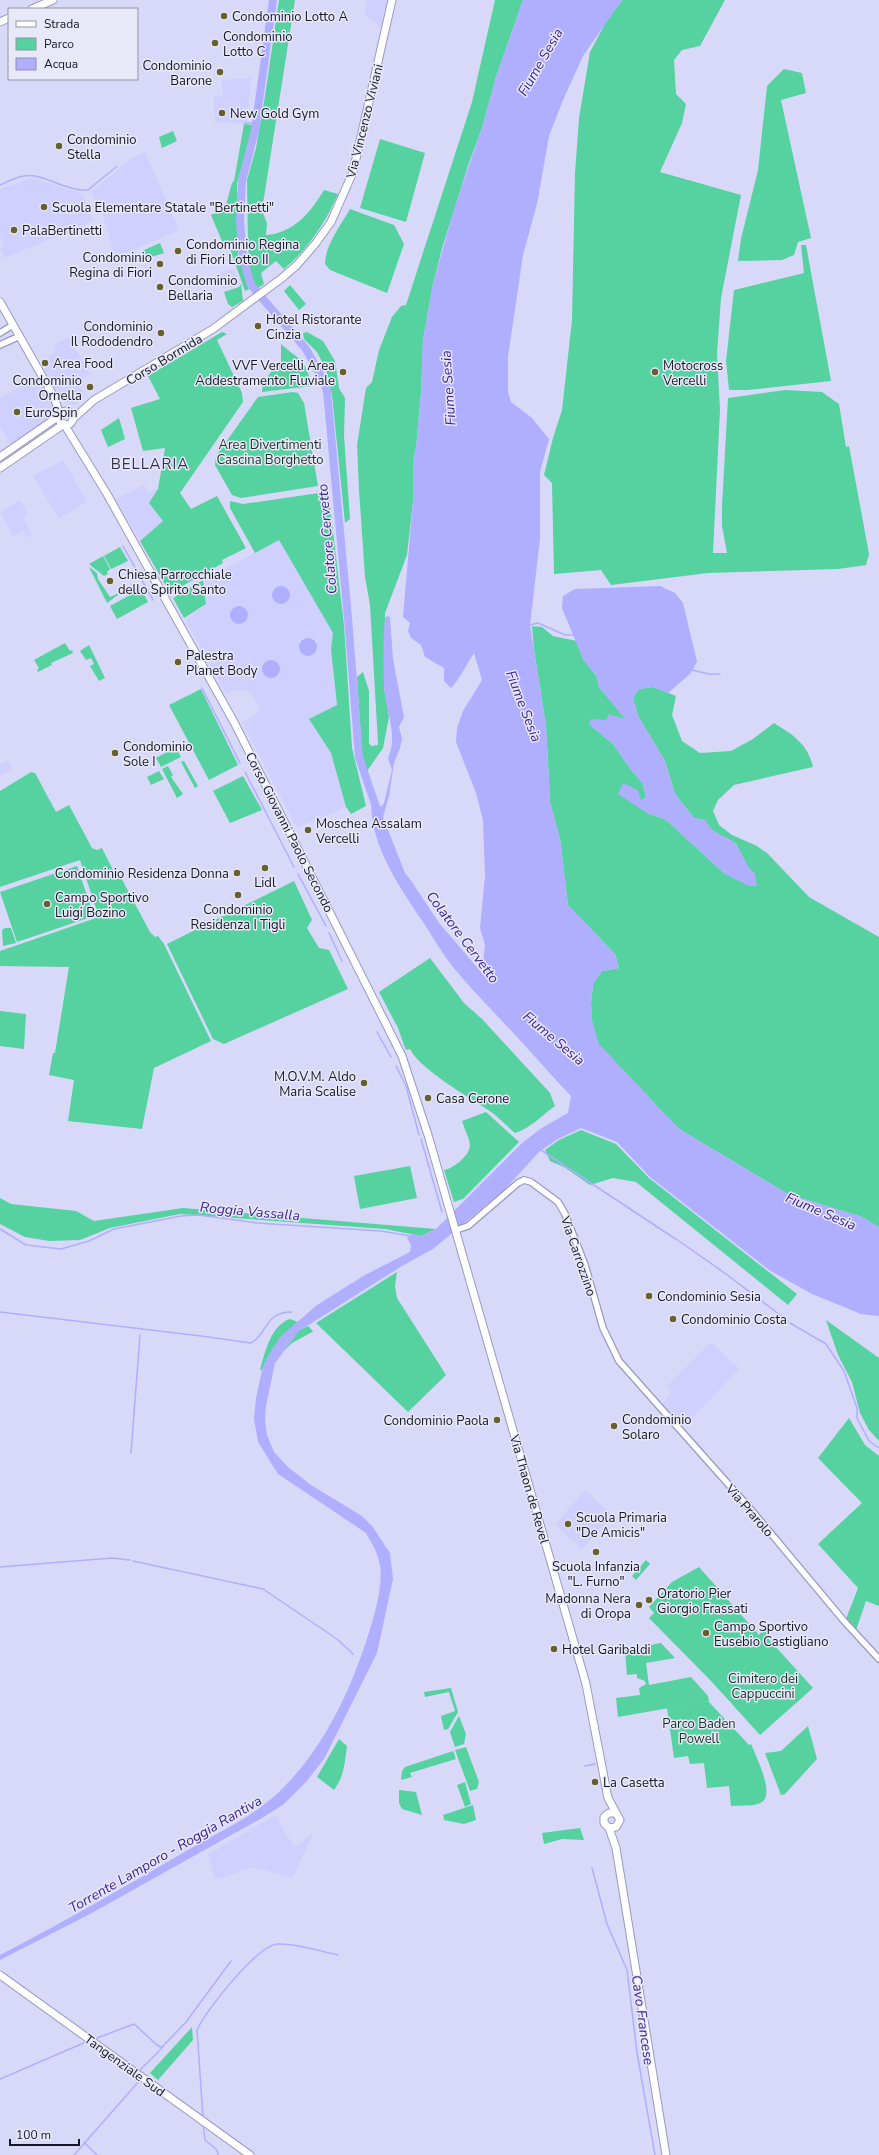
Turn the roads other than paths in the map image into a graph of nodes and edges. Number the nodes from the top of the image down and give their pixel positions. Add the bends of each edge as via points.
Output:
1 (53, 0) edge
2 (392, 0) edge
3 (34, 8) edge
4 (0, 302) edge
5 (231, 315) joint
6 (13, 325) junction
7 (0, 333) edge
8 (20, 336) junction
9 (0, 345) edge
10 (94, 400) junction
11 (63, 413) junction
12 (72, 420) junction
13 (64, 424) junction
14 (84, 453) junction
15 (0, 457) edge
16 (0, 468) edge
17 (455, 1229) junction
18 (619, 1361) joint
19 (879, 1659) edge
20 (608, 1798) junction
21 (615, 1813) junction
22 (606, 1815) junction
23 (618, 1826) junction
24 (609, 1828) junction
25 (616, 1846) junction
26 (0, 1975) edge
27 (250, 2155) edge
28 (666, 2155) edge

1 - 3 main road
2 - 5 main road, Via Vincenzo Viviani via 357,158 331,222 297,265
4 - 6 main road
5 - 10 main road, Corso Bormida via 213,329
6 - 7 street
6 - 8 main road
8 - 9 street
8 - 11 main road
10 - 11 main road, Corso Bormida
10 - 12 main road, Corso Bormida
11 - 12 main road, Corso Giovanni Paolo Secondo via 72,415
11 - 13 main road, Corso Giovanni Paolo Secondo via 60,421
11 - 15 main road, Corso Bormida
12 - 13 main road
12 - 14 main road, Corso Giovanni Paolo Secondo
13 - 14 main road, Corso Giovanni Paolo Secondo
13 - 16 main road
14 - 17 main road, Corso Giovanni Paolo Secondo via 228,711 397,1045 410,1077
17 - 18 street, Via Carrozzino via 468,1226 524,1180 531,1182 558,1202 585,1265 603,1328
17 - 20 main road, Via Thaon de Revel via 586,1684
18 - 19 street, Via Prarolo
20 - 21 main road, Via Thaon de Revel
20 - 22 main road, Via Thaon de Revel
21 - 22 main road
21 - 23 main road via 619,1818
22 - 24 main road via 604,1823
23 - 24 main road
23 - 25 main road
24 - 25 main road
25 - 28 main road
26 - 27 main road, Tangenziale Sud

